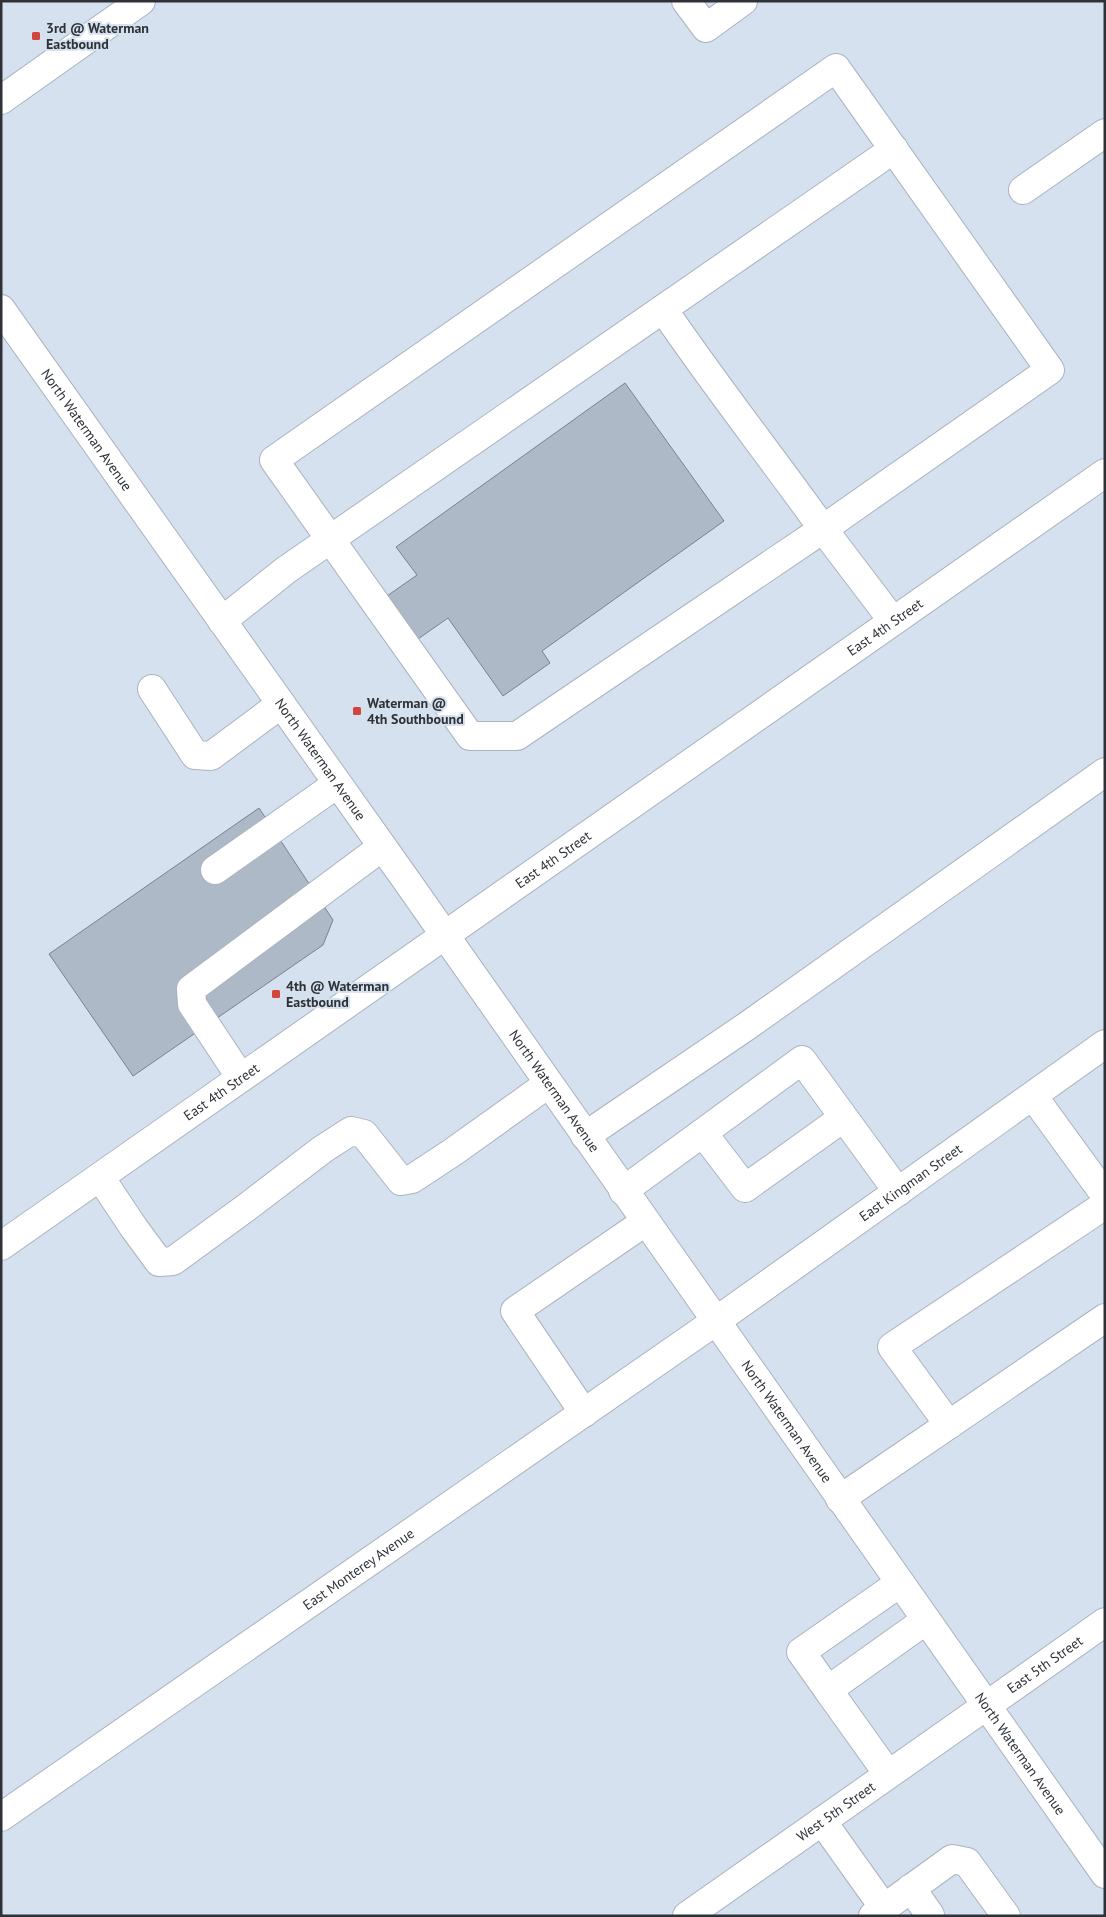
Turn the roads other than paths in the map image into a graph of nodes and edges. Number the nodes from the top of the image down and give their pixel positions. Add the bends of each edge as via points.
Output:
1 (141, 1) edge
2 (686, 1) edge
3 (743, 1) edge
4 (1, 100) edge
5 (1105, 133) edge
6 (894, 149) junction
7 (1023, 190) dead end
8 (1, 309) edge
9 (663, 309) junction
10 (1105, 473) edge
11 (822, 529) junction
12 (330, 540) junction
13 (222, 621) junction
14 (893, 621) junction
15 (152, 689) dead end
16 (281, 704) junction
17 (1105, 772) edge
18 (338, 784) junction
19 (382, 847) junction
20 (214, 870) dead end
21 (445, 936) junction
22 (1105, 1044) edge
23 (241, 1078) junction
24 (548, 1084) junction
25 (1033, 1096) junction
26 (843, 1118) junction
27 (703, 1133) junction
28 (585, 1136) junction
29 (100, 1177) junction
30 (623, 1191) junction
31 (898, 1192) junction
32 (1105, 1195) edge
33 (1105, 1205) edge
34 (645, 1222) junction
35 (1, 1246) edge
36 (1105, 1318) edge
37 (716, 1322) junction
38 (584, 1413) junction
39 (949, 1425) junction
40 (840, 1498) junction
41 (900, 1583) junction
42 (926, 1620) junction
43 (1105, 1622) edge
44 (828, 1690) junction
45 (986, 1706) junction
46 (888, 1774) junction
47 (1, 1817) edge
48 (822, 1821) junction
49 (1105, 1874) edge
50 (911, 1888) junction
51 (879, 1912) edge
52 (930, 1915) edge
53 (687, 1916) edge
54 (1006, 1916) edge

1 - 4 street
2 - 3 street via 706,28
5 - 7 street
6 - 9 street
6 - 11 street via 1050,370
6 - 12 street via 836,68 274,460
8 - 13 street, North Waterman Avenue
9 - 11 street via 711,380
9 - 12 street
10 - 14 street, East 4th Street
11 - 12 street via 517,736 470,736
11 - 14 street
12 - 13 street
13 - 16 street, North Waterman Avenue
14 - 21 street, East 4th Street
15 - 16 street via 194,755 211,756
16 - 18 street, North Waterman Avenue
17 - 28 street
18 - 19 street, North Waterman Avenue
18 - 20 street
19 - 21 street, North Waterman Avenue
19 - 23 street via 191,989 192,1004
21 - 23 street, East 4th Street
21 - 24 street, North Waterman Avenue
22 - 25 street, East Kingman Street
23 - 29 street, East 4th Street
24 - 28 street, North Waterman Avenue
24 - 29 street via 412,1179 401,1181 364,1134 351,1131 173,1260 159,1262
25 - 31 street, East Kingman Street
25 - 32 street
26 - 27 street via 745,1188
26 - 27 street via 802,1060
26 - 31 street
27 - 30 street
28 - 30 street, North Waterman Avenue
29 - 35 street, East 4th Street
30 - 34 street, North Waterman Avenue
31 - 37 street, East Kingman Street
33 - 39 street via 892,1347
34 - 37 street, North Waterman Avenue
34 - 38 street via 515,1311
36 - 39 street
37 - 38 street, East Monterey Avenue
37 - 40 street, North Waterman Avenue
38 - 47 street, East Monterey Avenue
39 - 40 street
40 - 41 street, North Waterman Avenue
41 - 42 street, North Waterman Avenue
41 - 44 street via 801,1652
42 - 44 street
42 - 45 street, North Waterman Avenue
43 - 45 street, East 5th Street
44 - 46 street
45 - 46 street, West 5th Street
45 - 49 street, North Waterman Avenue
46 - 48 street, West 5th Street
48 - 51 street
48 - 53 street, West 5th Street
50 - 51 street
50 - 52 street
50 - 54 street via 952,1859 967,1862

